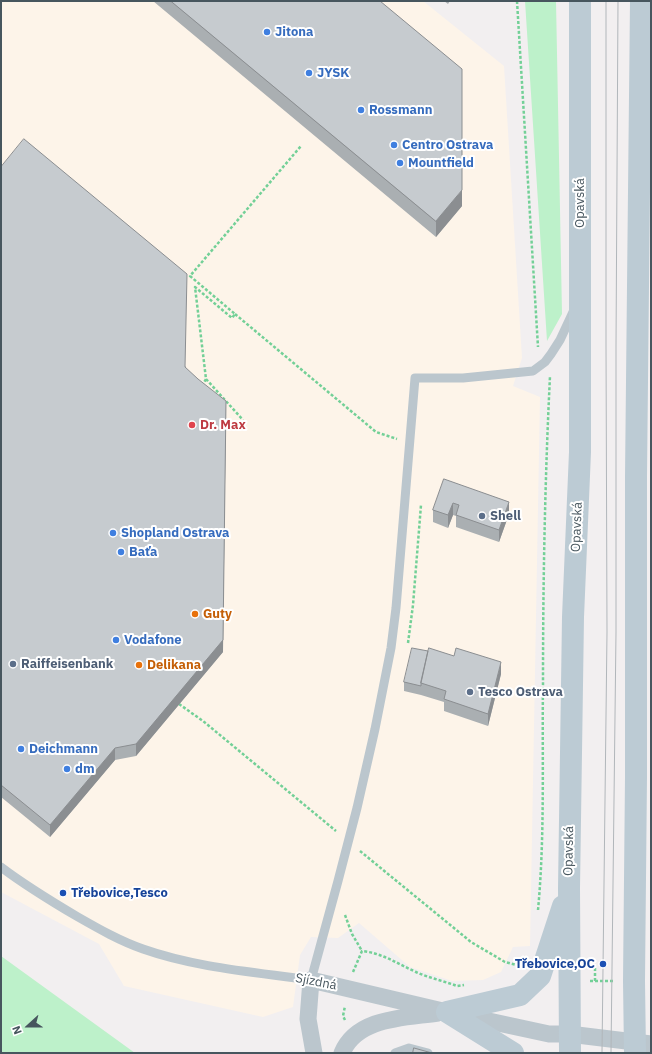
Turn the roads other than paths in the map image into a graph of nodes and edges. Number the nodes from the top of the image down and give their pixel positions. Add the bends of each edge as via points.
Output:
1 (580, 1) edge
2 (641, 1) edge
3 (580, 298) junction
4 (1, 867) edge
5 (569, 888) junction
6 (311, 980) junction
7 (447, 1012) junction
8 (570, 1044) edge
9 (641, 1046) edge
10 (314, 1053) edge
11 (342, 1053) edge
12 (395, 1053) edge
13 (428, 1053) edge
14 (513, 1053) edge

1 - 3 main road, Opavská
2 - 9 main road via 634,981
3 - 5 main road, Opavská via 580,452 573,617
3 - 6 lane via 560,340 544,362 533,371 463,378 415,378 391,648 375,729
4 - 6 lane, Sjízdná via 88,922 116,938 144,949 194,963
5 - 7 main road via 540,976 520,995
5 - 8 main road, Opavská
6 - 7 street, Sjízdná
6 - 10 street via 308,1019
7 - 8 street, Sjízdná via 549,1034
7 - 11 street via 379,1022 356,1034
7 - 14 main road
8 - 9 street, Sjízdná
12 - 13 lane via 409,1048

